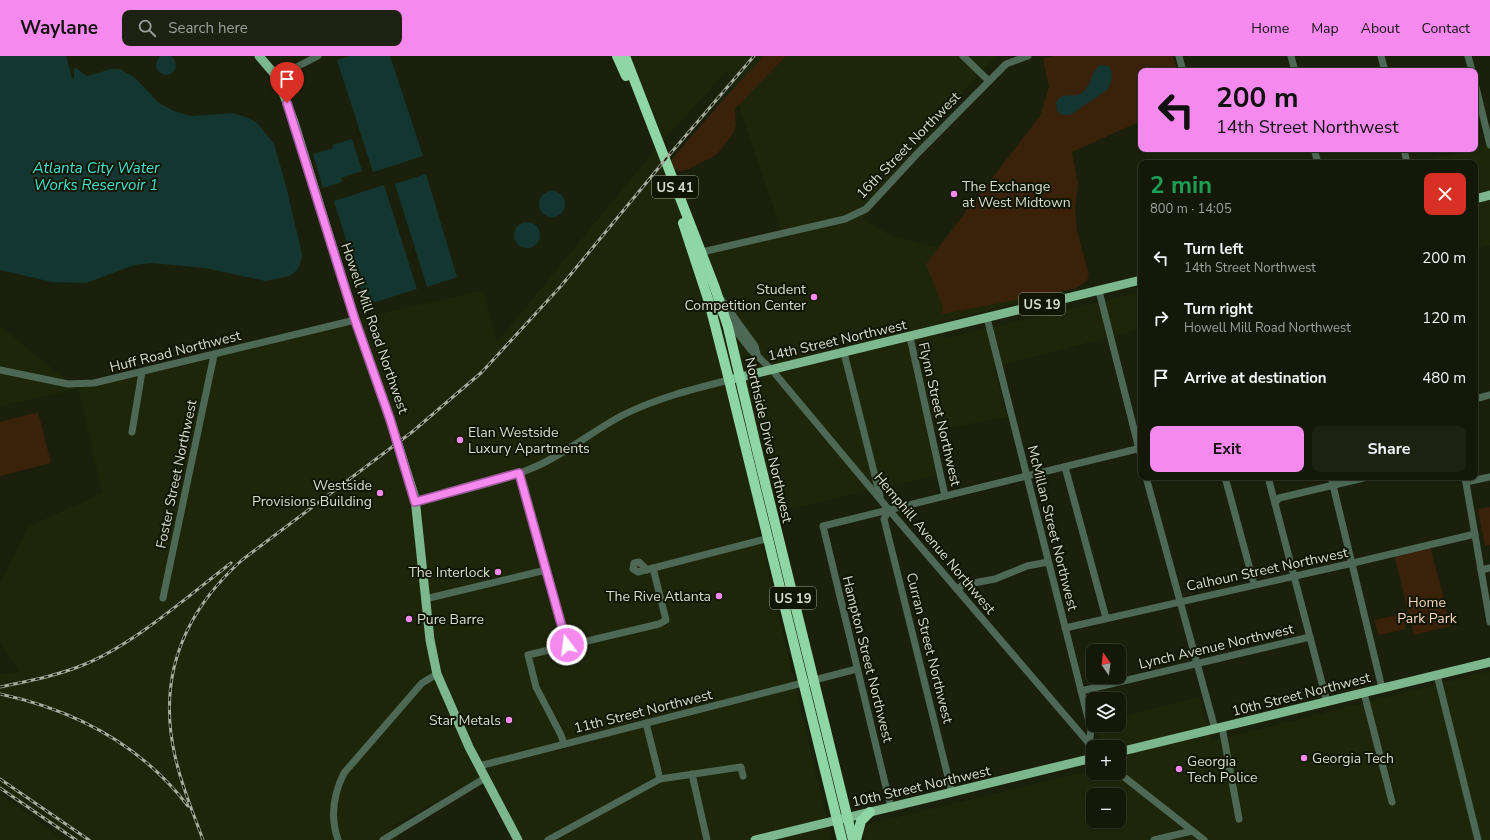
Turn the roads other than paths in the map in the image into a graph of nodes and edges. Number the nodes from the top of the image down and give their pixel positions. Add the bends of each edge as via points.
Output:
1 (259, 56) edge
2 (318, 56) edge
3 (617, 56) edge
4 (625, 56) edge
5 (963, 56) edge
6 (1028, 56) edge
7 (1179, 56) edge
8 (1291, 56) edge
9 (1381, 56) edge
10 (1468, 56) edge
11 (1182, 68) edge
12 (1294, 68) edge
13 (1384, 68) edge
14 (1471, 68) edge
15 (276, 77) junction
16 (989, 81) junction
17 (1478, 96) edge
18 (1490, 145) edge
19 (1490, 195) edge
20 (1478, 198) edge
21 (702, 252) junction
22 (1138, 281) edge
23 (1099, 291) junction
24 (716, 292) junction
25 (709, 302) junction
26 (725, 317) junction
27 (987, 318) junction
28 (355, 320) junction
29 (910, 337) junction
30 (844, 353) junction
31 (757, 354) junction
32 (214, 355) junction
33 (0, 370) edge
34 (772, 370) junction
35 (142, 372) junction
36 (740, 378) junction
37 (730, 380) junction
38 (1490, 395) edge
39 (1478, 398) edge
40 (132, 432) dead end
41 (1138, 441) edge
42 (1138, 449) edge
43 (1065, 467) junction
44 (519, 473) junction
45 (1026, 476) junction
46 (1490, 477) edge
47 (1478, 478) edge
48 (1147, 480) edge
49 (1226, 480) edge
50 (1269, 480) edge
51 (1332, 480) edge
52 (1355, 480) edge
53 (1466, 480) edge
54 (1333, 485) junction
55 (945, 496) junction
56 (881, 498) junction
57 (415, 502) junction
58 (1275, 503) junction
59 (889, 510) junction
60 (1475, 534) junction
61 (768, 538) junction
62 (1048, 562) junction
63 (1353, 564) junction
64 (1490, 568) edge
65 (546, 570) junction
66 (1481, 570) junction
67 (1294, 575) junction
68 (1254, 584) junction
69 (958, 589) junction
70 (791, 591) junction
71 (163, 598) dead end
72 (425, 599) junction
73 (1181, 601) junction
74 (1106, 618) junction
75 (1490, 622) edge
76 (1064, 628) junction
77 (1310, 638) junction
78 (567, 645) junction
79 (1490, 662) edge
80 (1198, 664) junction
81 (857, 669) junction
82 (436, 674) junction
83 (1437, 675) junction
84 (808, 681) junction
85 (1382, 688) junction
86 (1081, 691) junction
87 (1364, 693) junction
88 (1327, 702) junction
89 (646, 723) junction
90 (1219, 728) junction
91 (1086, 740) edge
92 (1091, 740) edge
93 (564, 744) junction
94 (1126, 750) edge
95 (1086, 760) edge
96 (479, 766) junction
97 (692, 774) junction
98 (743, 776) dead end
99 (485, 778) junction
100 (1126, 779) edge
101 (660, 780) junction
102 (952, 793) junction
103 (1392, 802) dead end
104 (891, 808) junction
105 (870, 812) junction
106 (842, 819) junction
107 (1239, 819) dead end
108 (1192, 831) junction
109 (776, 838) edge
110 (338, 840) edge
111 (383, 840) edge
112 (518, 840) edge
113 (548, 840) edge
114 (707, 840) edge
115 (755, 840) edge
116 (842, 840) edge
117 (853, 840) edge
118 (856, 840) edge
119 (1154, 840) edge
120 (1204, 840) edge
121 (1478, 840) edge

1 - 15 main road, Howell Mill Road Northwest
2 - 15 street
3 - 25 highway, Northside Drive Northwest / US 41 via 678,208
4 - 21 highway, Northside Drive Northwest / US 41
5 - 16 street
6 - 16 street, 16th Street Northwest via 1006,64
7 - 11 street
8 - 12 street
9 - 13 street
10 - 14 street
15 - 28 main road, Howell Mill Road Northwest via 294,122
16 - 21 street, 16th Street Northwest via 866,209 845,219
17 - 18 street
19 - 20 main road
21 - 24 highway, Northside Drive Northwest / US 41
22 - 23 main road, 14th Street Northwest / US 19
23 - 27 main road, 14th Street Northwest / US 19
23 - 41 street
24 - 26 highway, Northside Drive Northwest / US 41
24 - 31 street, Hemphill Avenue Northwest via 755,346
25 - 26 street, Hemphill Avenue Northwest
25 - 37 highway, Northside Drive Northwest / US 41
26 - 31 street, Hemphill Avenue Northwest
26 - 36 highway, Northside Drive Northwest / US 41
27 - 29 main road, 14th Street Northwest / US 19
27 - 45 street, McMillan Street Northwest
28 - 32 street, Huff Road Northwest
28 - 57 main road, Howell Mill Road Northwest via 402,455
29 - 30 main road, 14th Street Northwest / US 19
29 - 55 street, Flynn Street Northwest
30 - 34 main road, 14th Street Northwest / US 19
30 - 56 street
31 - 34 street, Hemphill Avenue Northwest
32 - 35 street, Huff Road Northwest
32 - 71 street, Foster Street Northwest
33 - 35 street, Huff Road Northwest via 57,383 81,385
34 - 36 main road, 14th Street Northwest / US 19
34 - 56 street, Hemphill Avenue Northwest
35 - 40 street
36 - 37 main road, 14th Street Northwest / US 19
36 - 70 highway, Northside Drive Northwest / US 19
37 - 44 street, 14th Street Northwest via 675,394 640,407 610,422 556,456
37 - 61 highway, Northside Drive Northwest / US 19
38 - 39 street
42 - 43 street
43 - 45 street
43 - 74 street
44 - 57 street, 14th Street Northwest
44 - 65 street
45 - 55 street
45 - 62 street, McMillan Street Northwest
46 - 47 street
48 - 73 street
49 - 68 street
50 - 58 street
51 - 54 street
52 - 54 street
53 - 60 street
54 - 58 street via 1279,498
54 - 63 street
55 - 59 street
56 - 59 street, Hemphill Avenue Northwest
57 - 72 main road, Howell Mill Road Northwest
58 - 67 street
59 - 69 street, Hemphill Avenue Northwest
59 - 81 street, Hampton Street Northwest via 823,526
59 - 102 street, Curran Street Northwest via 884,519
60 - 63 street, Calhoun Street Northwest
60 - 66 street
61 - 70 highway via 776,547 783,578
61 - 78 street via 650,569 666,620 659,624
61 - 84 highway, Northside Drive Northwest / US 19
62 - 69 street via 1027,566 995,579 963,585
62 - 76 street, McMillan Street Northwest
63 - 67 street, Calhoun Street Northwest
63 - 85 street
64 - 66 street
65 - 72 street
65 - 78 street
66 - 75 street
67 - 68 street, Calhoun Street Northwest
67 - 77 street
68 - 73 street, Calhoun Street Northwest
69 - 91 street, Hemphill Avenue Northwest
70 - 84 highway, Northside Drive Northwest / US 19
72 - 82 main road, Howell Mill Road Northwest
73 - 74 street, Calhoun Street Northwest
73 - 80 street
74 - 76 street, Calhoun Street Northwest
76 - 86 street, McMillan Street Northwest
77 - 80 street, Lynch Avenue Northwest
77 - 88 street
78 - 93 street via 528,655 536,687
79 - 83 main road, 10th Street Northwest
80 - 86 street, Lynch Avenue Northwest
80 - 90 street
81 - 84 street, 11th Street Northwest
81 - 104 street, Hampton Street Northwest
82 - 96 main road, Howell Mill Road Northwest
82 - 110 street via 422,683 344,773 338,784 334,802 333,820
83 - 85 main road, 10th Street Northwest
83 - 121 street
84 - 89 street, 11th Street Northwest
84 - 106 highway, Northside Drive Northwest / US 19
85 - 87 main road, 10th Street Northwest
86 - 92 street, McMillan Street Northwest
87 - 88 main road, 10th Street Northwest
87 - 103 street
88 - 90 main road, 10th Street Northwest
89 - 93 street, 11th Street Northwest
89 - 101 street
90 - 94 main road, 10th Street Northwest
90 - 107 street
93 - 96 street, 11th Street Northwest
95 - 102 main road, 10th Street Northwest
96 - 99 main road, Howell Mill Road Northwest
97 - 98 street via 741,767
97 - 101 street
97 - 114 street
99 - 111 street
99 - 112 main road, Howell Mill Road Northwest
100 - 108 street
101 - 113 street
102 - 104 main road, 10th Street Northwest
104 - 105 main road, 10th Street Northwest
105 - 106 main road, 10th Street Northwest
105 - 118 highway via 861,821
106 - 109 main road, 10th Street Northwest
106 - 116 highway, Northside Drive Northwest / US 19
106 - 117 highway, Northside Drive Northwest / US 19
108 - 119 street
108 - 120 street
109 - 115 main road, 10th Street Northwest

